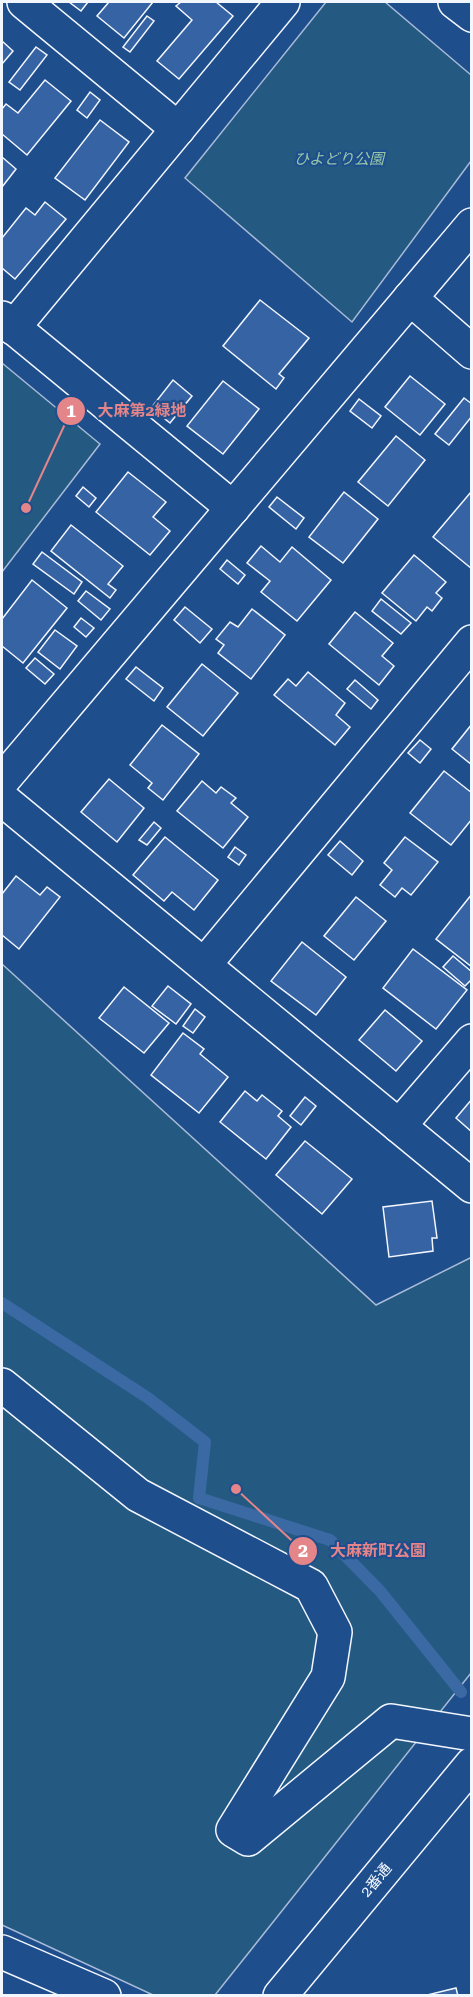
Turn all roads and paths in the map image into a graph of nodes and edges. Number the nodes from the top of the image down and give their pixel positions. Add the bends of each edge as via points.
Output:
1 (24, 2) edge
2 (283, 2) edge
3 (455, 2) edge
4 (471, 15) edge
5 (178, 129) junction
6 (471, 225) edge
7 (410, 298) junction
8 (7, 323) edge
9 (471, 352) edge
10 (233, 508) junction
11 (471, 642) edge
12 (2, 781) edge
13 (2, 799) edge
14 (204, 965) junction
15 (471, 1041) edge
16 (399, 1126) junction
17 (471, 1186) edge
18 (2, 1385) edge
19 (471, 1734) edge
20 (471, 1764) edge
21 (2, 1952) edge
22 (104, 1995) edge
23 (280, 1995) edge

1 - 5 street
2 - 5 street
3 - 4 street
5 - 8 street
6 - 7 street
7 - 9 street
7 - 10 street
8 - 10 street
10 - 12 street
11 - 14 street
13 - 14 street
14 - 16 street
15 - 16 street
16 - 17 street
18 - 19 street via 138,1495 311,1586 335,1632 328,1677 234,1830 248,1839 392,1722
20 - 23 street, 2番通
21 - 22 street

